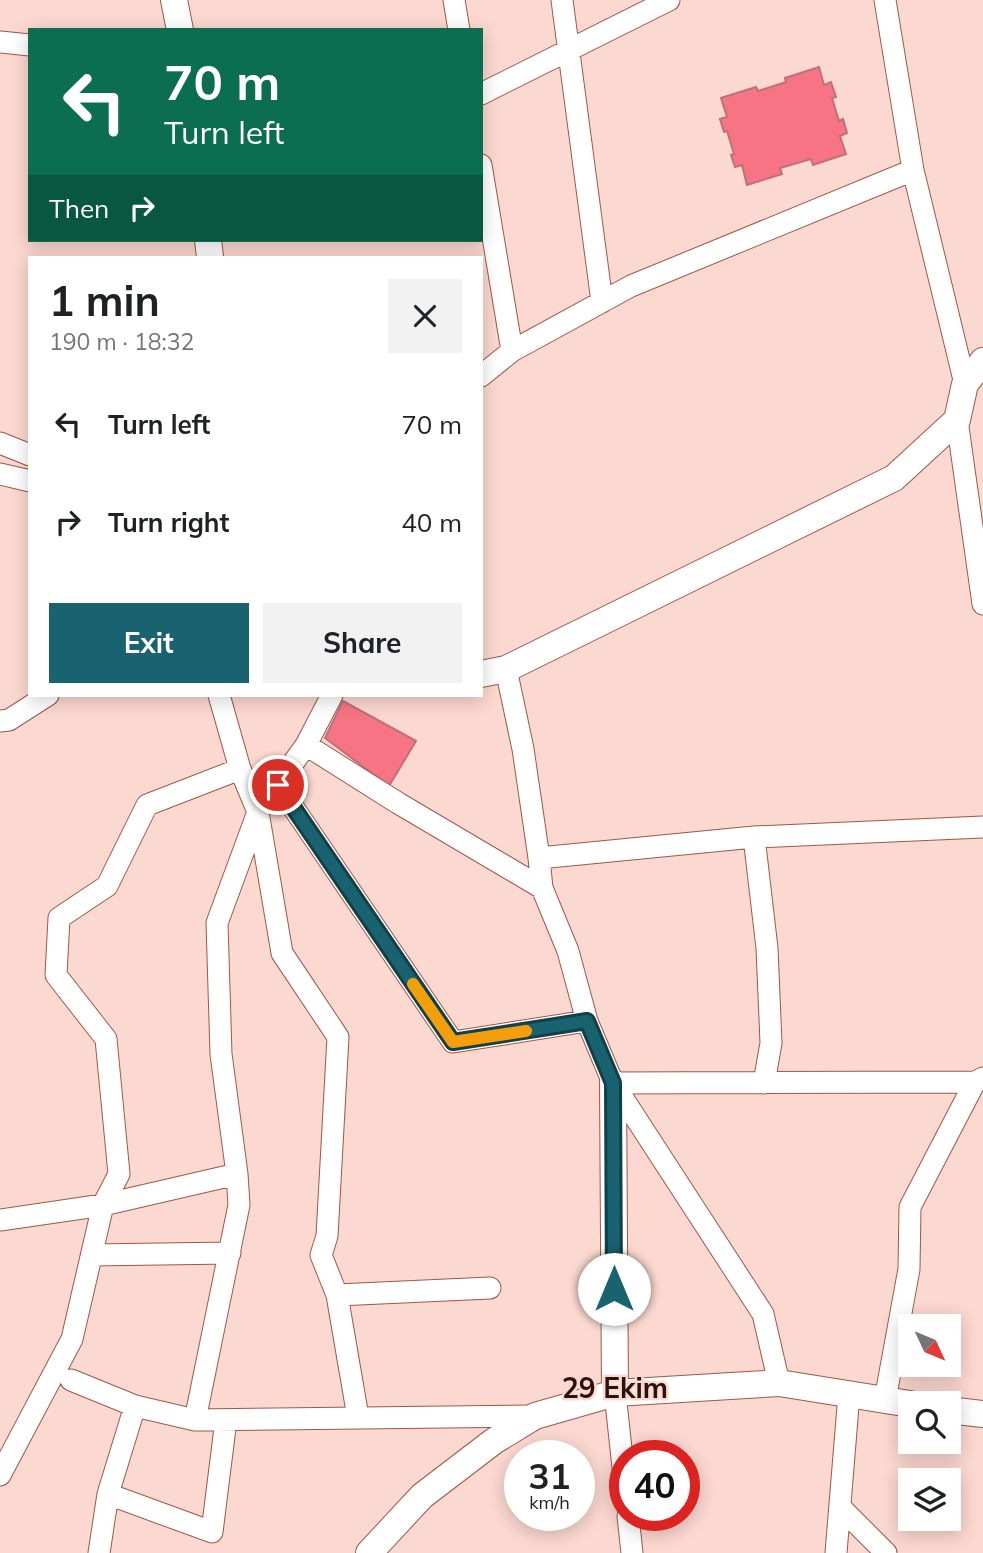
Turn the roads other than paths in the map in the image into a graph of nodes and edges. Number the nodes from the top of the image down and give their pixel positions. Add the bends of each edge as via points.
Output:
1 (174, 0) edge
2 (454, 0) edge
3 (562, 0) edge
4 (669, 0) edge
5 (886, 0) edge
6 (180, 28) edge
7 (459, 28) edge
8 (0, 43) edge
9 (28, 45) edge
10 (569, 50) junction
11 (483, 93) edge
12 (913, 170) junction
13 (483, 177) edge
14 (602, 302) junction
15 (512, 351) junction
16 (983, 361) edge
17 (483, 374) edge
18 (965, 384) junction
19 (957, 420) junction
20 (0, 443) edge
21 (28, 454) edge
22 (0, 474) edge
23 (28, 481) edge
24 (983, 604) edge
25 (494, 671) edge
26 (45, 697) edge
27 (220, 697) edge
28 (331, 697) edge
29 (0, 721) edge
30 (306, 745) junction
31 (240, 768) junction
32 (278, 785) junction
33 (258, 812) junction
34 (983, 827) edge
35 (754, 837) junction
36 (539, 858) junction
37 (542, 888) junction
38 (587, 1021) junction
39 (979, 1080) edge
40 (613, 1083) junction
41 (764, 1083) junction
42 (237, 1174) junction
43 (103, 1205) junction
44 (0, 1220) edge
45 (230, 1253) junction
46 (92, 1255) junction
47 (490, 1289) dead end
48 (337, 1295) junction
49 (71, 1380) dead end
50 (779, 1383) junction
51 (615, 1393) junction
52 (849, 1394) junction
53 (897, 1402) edge
54 (135, 1406) junction
55 (961, 1411) edge
56 (983, 1415) edge
57 (535, 1416) junction
58 (358, 1417) junction
59 (195, 1420) junction
60 (226, 1420) junction
61 (620, 1440) edge
62 (0, 1475) edge
63 (108, 1494) junction
64 (840, 1507) junction
65 (630, 1531) edge
66 (99, 1553) edge
67 (369, 1553) edge
68 (632, 1553) edge
69 (836, 1553) edge
70 (886, 1553) edge

1 - 6 street
2 - 7 street
3 - 10 street
4 - 10 street
5 - 12 street
8 - 9 street
10 - 11 street
10 - 14 street
12 - 14 street
12 - 18 street
13 - 15 street
14 - 15 street
15 - 17 street
16 - 18 street
18 - 19 street
19 - 24 street
19 - 25 street via 894,478
20 - 21 street
22 - 23 street
25 - 36 street via 523,750
26 - 29 street
27 - 31 street
28 - 30 street
30 - 32 street
30 - 37 street
31 - 33 street
31 - 43 street via 147,805 107,886 59,918 56,975 106,1039 119,1174
32 - 33 street
32 - 38 street via 453,1042
33 - 42 street via 217,923 221,1054
33 - 48 street via 282,953 338,1037 327,1236 321,1255
34 - 35 street
35 - 36 street
35 - 41 street via 767,948 771,1043
36 - 37 street
37 - 38 street via 569,951
38 - 40 street
39 - 41 street
39 - 53 street via 911,1207
40 - 41 street
40 - 50 street via 763,1314
40 - 51 street
42 - 43 street
42 - 45 street via 239,1205
43 - 44 street
43 - 46 street
45 - 46 street
45 - 59 street
46 - 62 street via 72,1339
47 - 48 street
48 - 58 street
49 - 54 street
50 - 51 street
50 - 52 street
51 - 57 street
51 - 61 street
52 - 53 street
52 - 64 street
54 - 59 street
54 - 63 street
55 - 56 street
57 - 58 street
57 - 67 street via 422,1496
58 - 60 street
59 - 60 street
60 - 63 street via 212,1532
63 - 66 street
64 - 69 street
64 - 70 street
65 - 68 street

